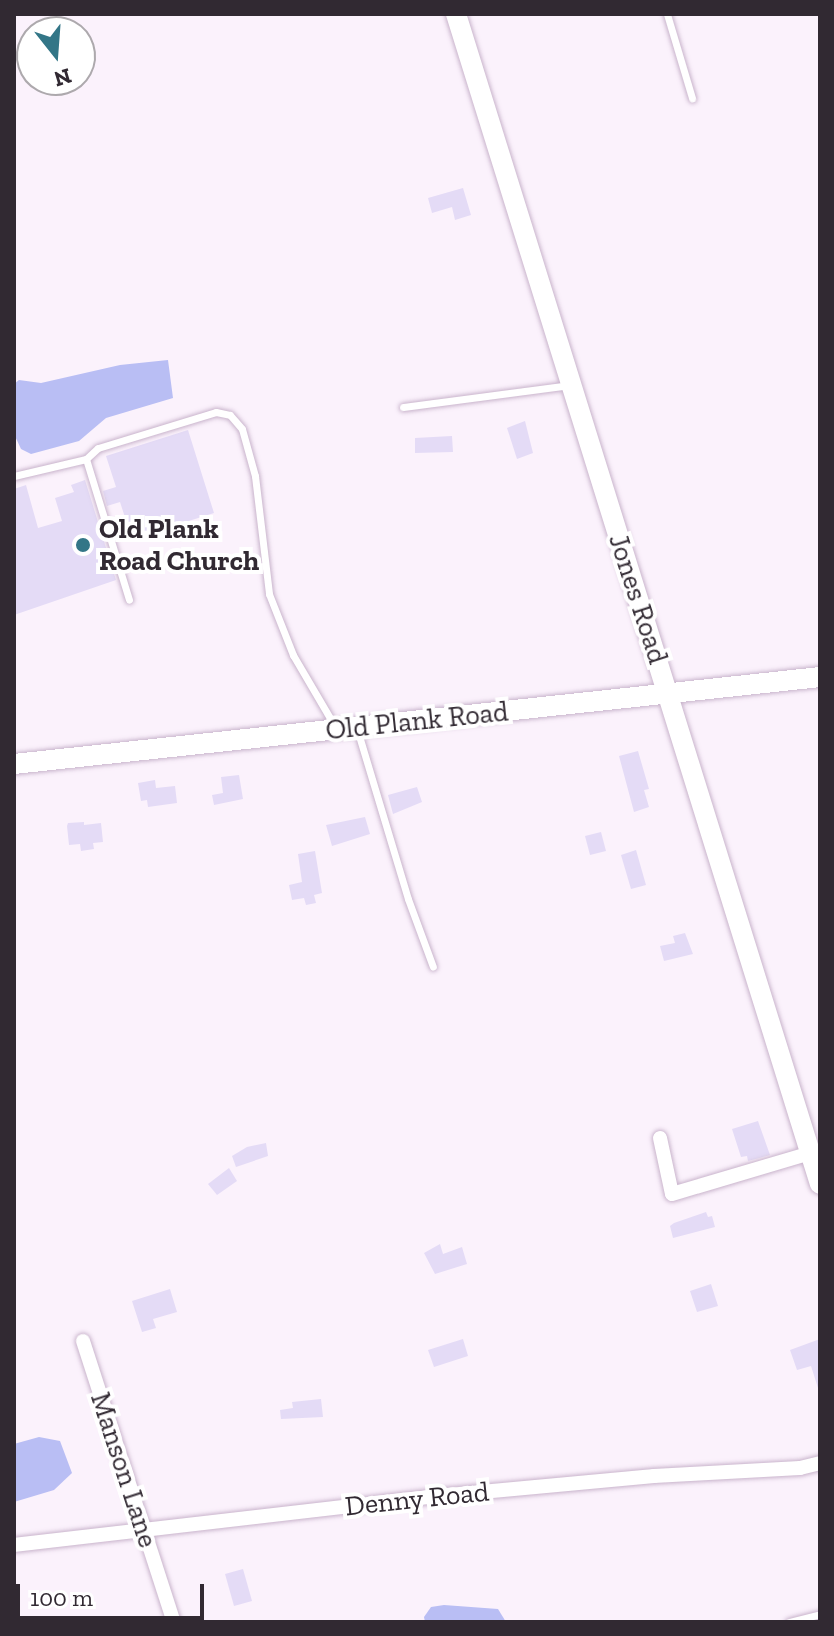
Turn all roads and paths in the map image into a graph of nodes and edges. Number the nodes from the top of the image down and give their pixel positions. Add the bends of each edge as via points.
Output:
1 (456, 14) edge
2 (667, 14) edge
3 (692, 98) dead end
4 (571, 385) junction
5 (403, 407) dead end
6 (86, 459) junction
7 (14, 476) edge
8 (129, 600) dead end
9 (820, 677) edge
10 (668, 693) junction
11 (347, 729) junction
12 (14, 764) edge
13 (433, 967) dead end
14 (660, 1138) dead end
15 (810, 1153) junction
16 (820, 1184) edge
17 (83, 1341) dead end
18 (820, 1463) edge
19 (145, 1530) junction
20 (14, 1545) edge
21 (820, 1614) edge
22 (174, 1622) edge
23 (789, 1622) edge

1 - 4 street, Jones Road
2 - 3 lane
4 - 5 lane
4 - 10 street, Jones Road
6 - 7 lane
6 - 8 lane
6 - 11 lane via 98,448 216,412 230,415 242,429 255,476 269,594 293,655
9 - 10 street, Old Plank Road
10 - 11 street, Old Plank Road
10 - 15 street, Jones Road
11 - 12 street, Old Plank Road
11 - 13 lane
14 - 15 street via 672,1194
15 - 16 street, Jones Road
17 - 19 street, Manson Lane
18 - 19 street, Denny Road via 464,1493
19 - 20 street, Denny Road
19 - 22 street, Manson Lane
21 - 23 lane

